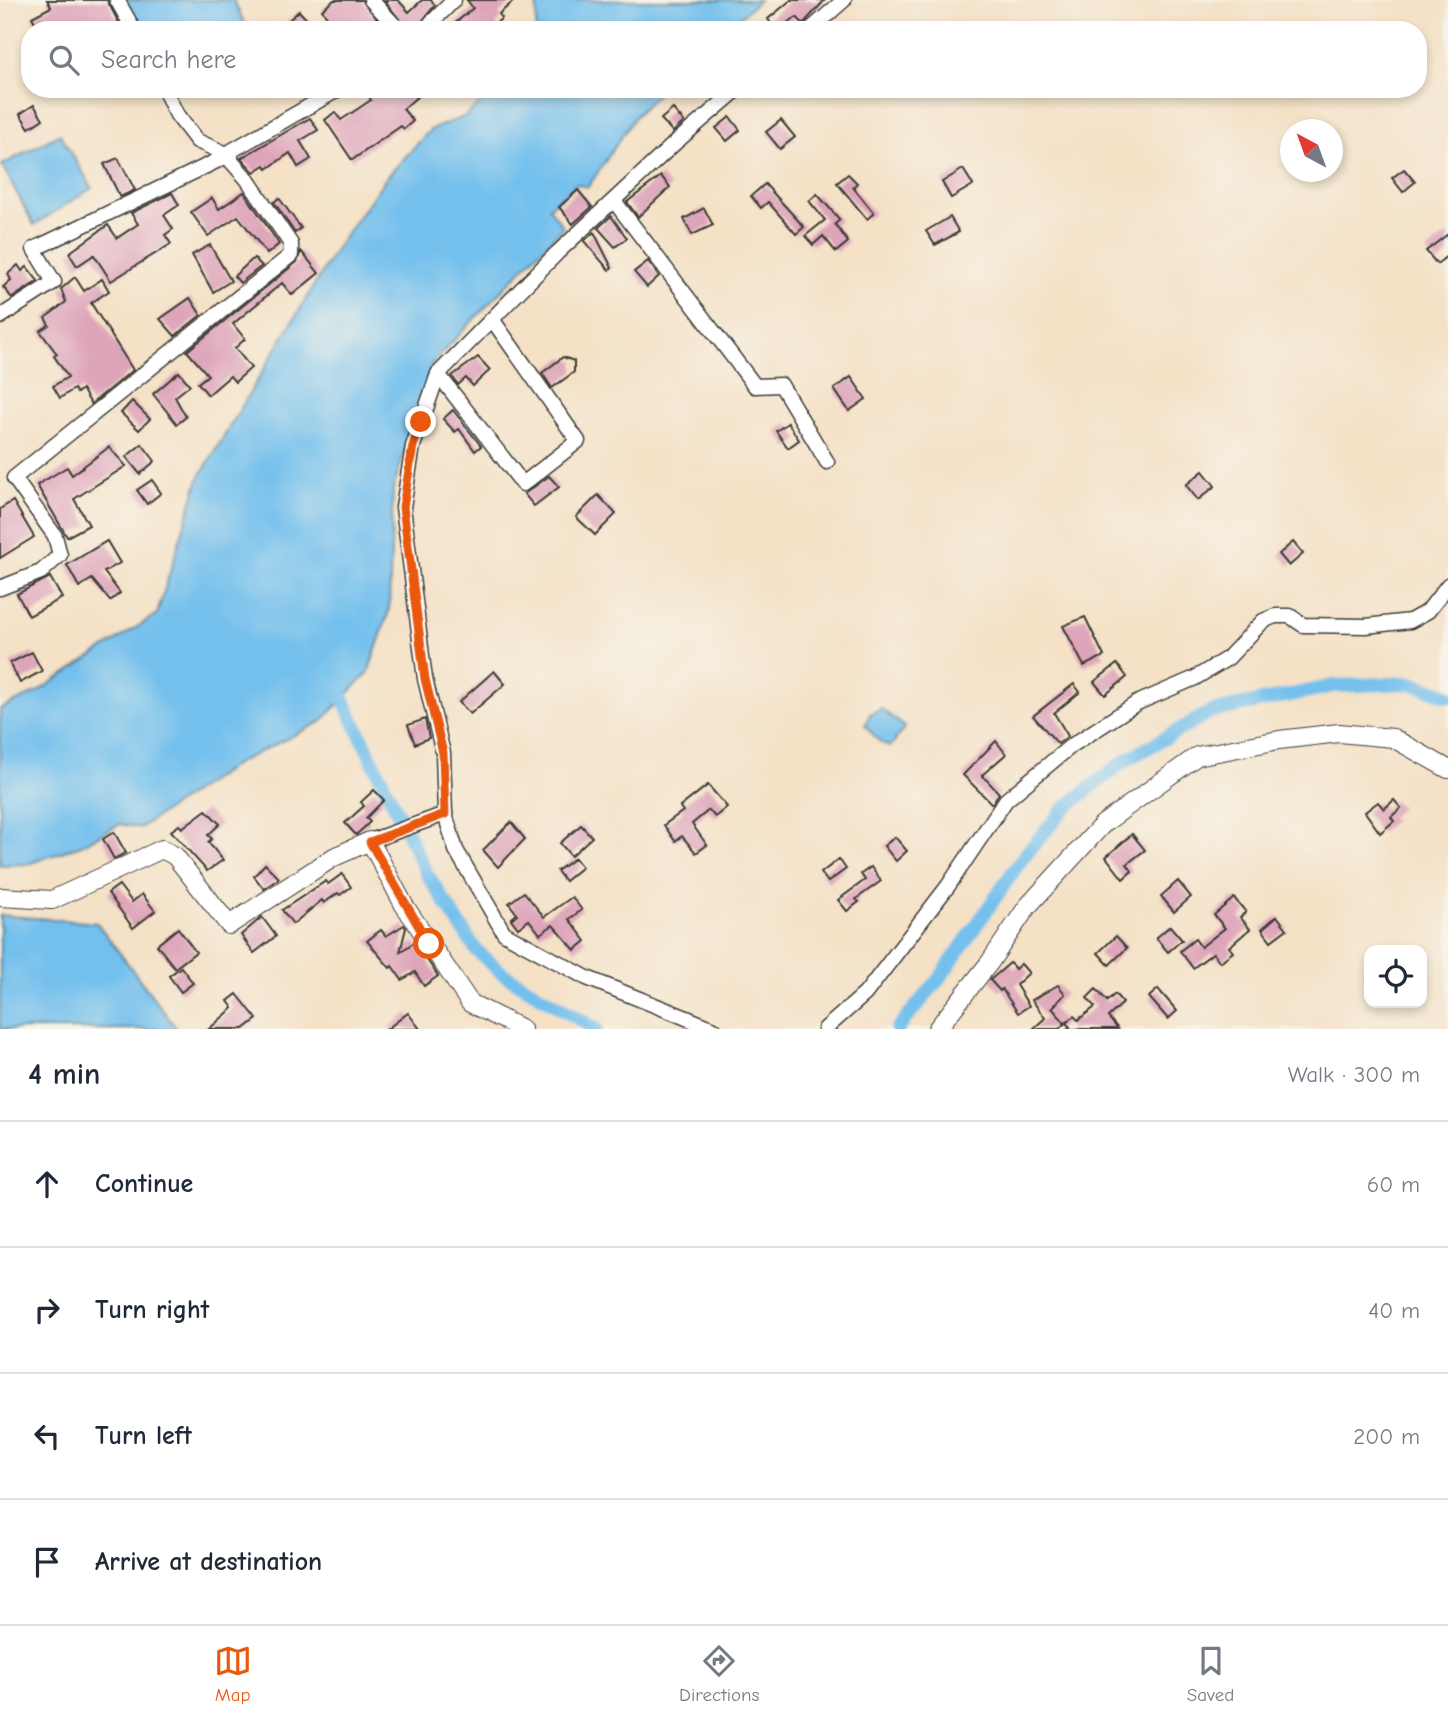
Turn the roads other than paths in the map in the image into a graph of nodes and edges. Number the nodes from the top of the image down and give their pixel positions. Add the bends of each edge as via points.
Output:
1 (117, 0) edge
2 (371, 0) edge
3 (454, 0) edge
4 (844, 0) edge
5 (129, 21) edge
6 (391, 21) edge
7 (433, 21) edge
8 (820, 21) edge
9 (168, 98) edge
10 (322, 98) edge
11 (727, 98) edge
12 (229, 155) junction
13 (615, 202) junction
14 (0, 317) edge
15 (492, 319) junction
16 (438, 374) junction
17 (827, 462) dead end
18 (1448, 585) edge
19 (0, 588) edge
20 (1448, 769) edge
21 (445, 814) junction
22 (370, 842) junction
23 (0, 897) edge
24 (522, 1029) edge
25 (714, 1029) edge
26 (825, 1029) edge
27 (937, 1029) edge

1 - 5 street
2 - 6 street
3 - 7 street
4 - 8 street
9 - 12 street via 197,141
10 - 12 street via 234,146
11 - 13 street
12 - 14 street via 34,249 54,282
12 - 19 street via 291,244 291,255 14,478 55,536 60,555 41,572
13 - 15 street
13 - 17 street via 755,386 780,385
15 - 16 street
15 - 16 street via 578,441 523,484
16 - 21 street via 413,446 403,507 425,679 443,753
18 - 26 street via 1428,611 1402,623 1303,625 1290,616 1263,621 1228,658 1137,703 1071,746 1006,800 948,886 865,994
20 - 27 street via 1393,738 1339,733 1197,756 1103,824 1027,908
21 - 22 street
21 - 25 street via 456,850 504,933 587,978
22 - 23 street via 334,857 229,925 174,856 162,849 52,900
22 - 24 street via 404,905 470,1003

